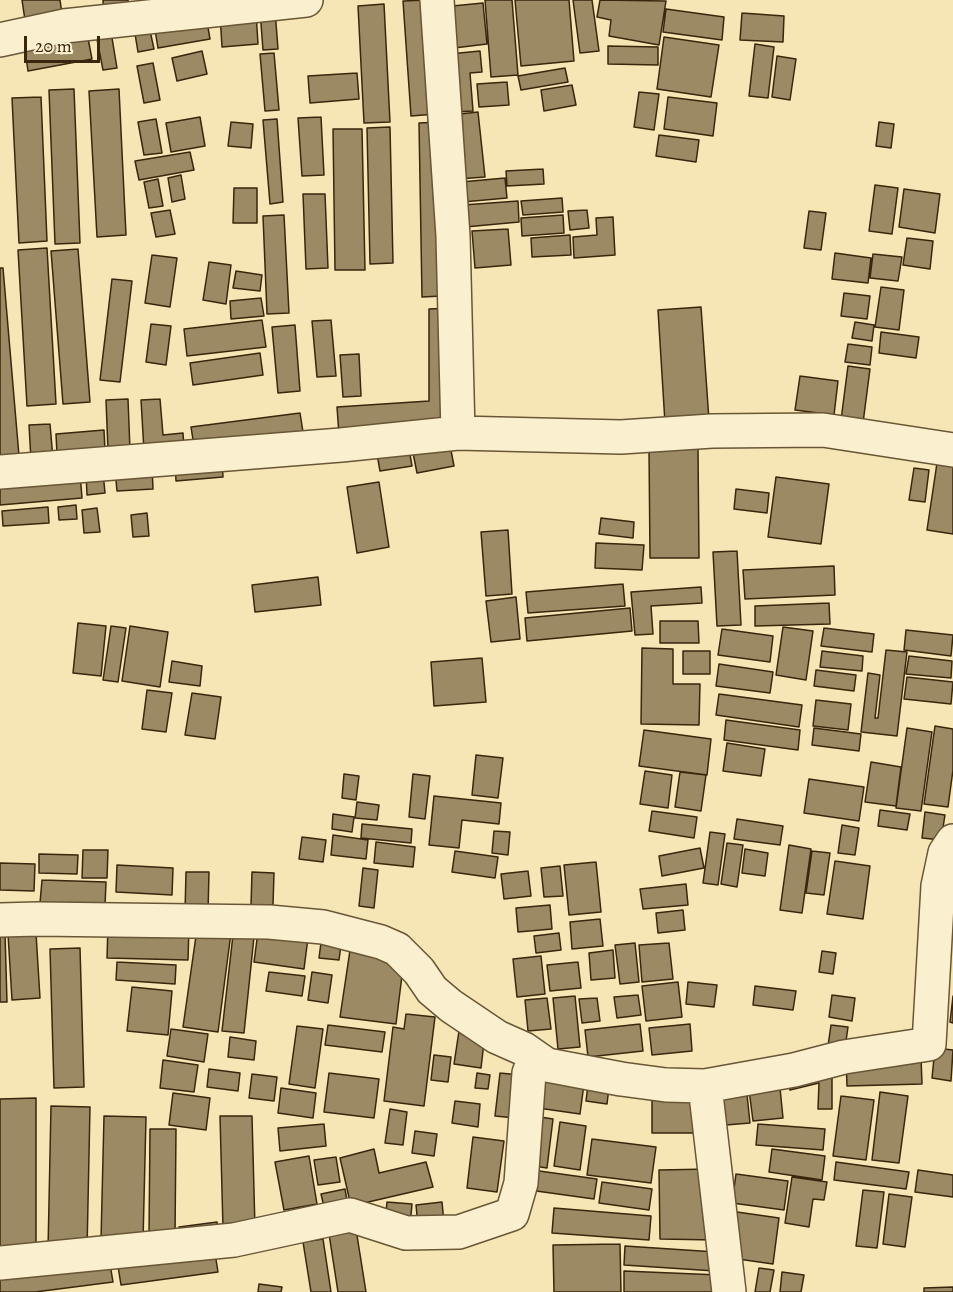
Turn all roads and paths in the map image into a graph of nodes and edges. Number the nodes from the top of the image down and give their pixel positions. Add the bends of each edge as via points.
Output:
1 (306, 0) edge
2 (437, 0) edge
3 (0, 40) edge
4 (458, 433) junction
5 (953, 450) edge
6 (0, 472) edge
7 (953, 841) edge
8 (0, 920) edge
9 (535, 1056) junction
10 (705, 1086) junction
11 (0, 1263) edge
12 (729, 1292) edge

1 - 3 street via 64,26
2 - 4 street via 453,236
4 - 5 street via 621,437 823,430
4 - 6 street
7 - 10 street via 945,853 938,886 929,1044
8 - 9 street via 269,922 323,927 397,949 432,990 452,1006 497,1037
9 - 10 street via 548,1065 621,1079
9 - 11 street via 529,1073 521,1184 512,1214 459,1232 406,1233 350,1215 234,1240
10 - 12 street

